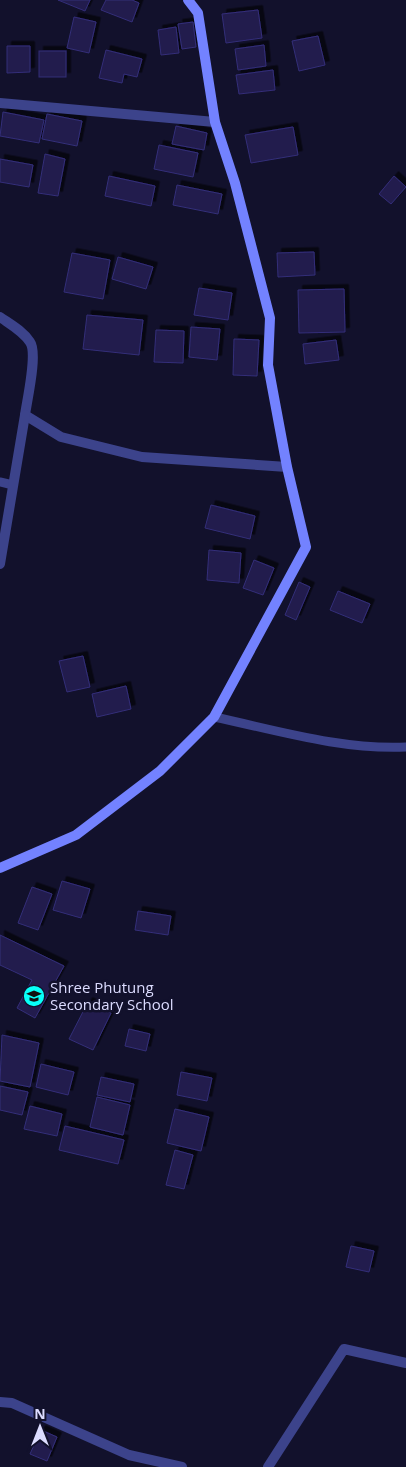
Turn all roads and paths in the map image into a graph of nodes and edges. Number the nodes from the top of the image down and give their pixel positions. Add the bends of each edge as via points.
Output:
1 (188, 0) edge
2 (0, 103) edge
3 (215, 122) junction
4 (0, 317) edge
5 (25, 415) junction
6 (287, 467) junction
7 (0, 482) edge
8 (14, 485) junction
9 (0, 564) edge
10 (214, 717) junction
11 (406, 747) edge
12 (0, 868) edge
13 (406, 1363) edge
14 (0, 1402) edge
15 (182, 1467) edge
16 (268, 1467) edge

1 - 3 street via 198,13
2 - 3 street
3 - 6 street via 236,184 270,318 268,364
4 - 5 street via 32,343 33,360
5 - 6 street via 61,437 142,457
5 - 8 street
6 - 10 street via 306,547
7 - 8 lane
8 - 9 street
10 - 11 lane via 321,740 380,748
10 - 12 street via 160,771 76,835
13 - 16 street via 344,1350
14 - 15 street via 12,1403 129,1454

